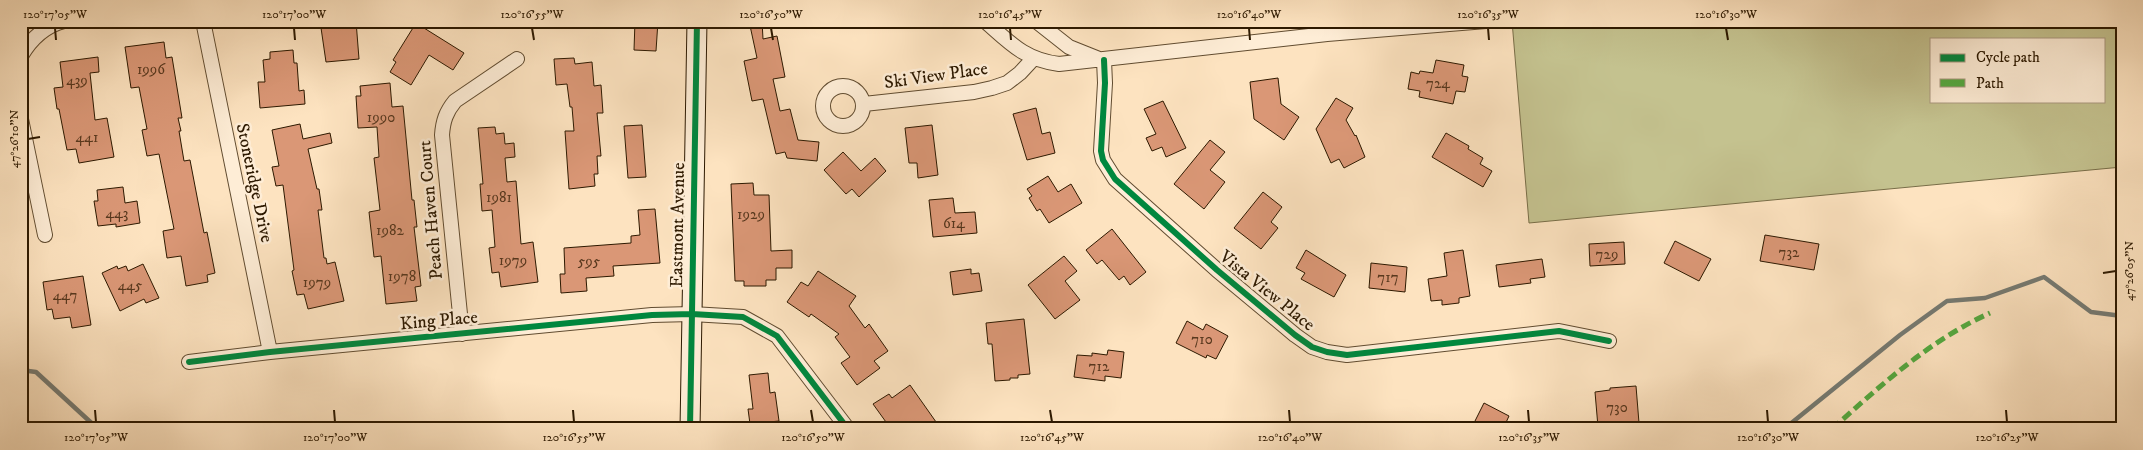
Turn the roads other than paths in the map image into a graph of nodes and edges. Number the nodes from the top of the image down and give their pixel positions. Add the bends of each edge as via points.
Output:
1 (64, 21) edge
2 (203, 21) edge
3 (697, 21) edge
4 (985, 21) edge
5 (1036, 21) edge
6 (1486, 21) edge
7 (21, 56) edge
8 (517, 59) dead end
9 (1033, 59) junction
10 (1104, 60) junction
11 (864, 104) dead end
12 (21, 119) edge
13 (45, 234) dead end
14 (692, 314) junction
15 (462, 334) junction
16 (1609, 341) dead end
17 (270, 352) junction
18 (189, 362) dead end
19 (690, 429) edge
20 (848, 429) edge

1 - 7 street via 42,31 28,43
2 - 17 street, Stoneridge Drive
3 - 14 main road, Eastmont Avenue
4 - 9 street
5 - 10 street via 1069,47
6 - 10 street via 1327,34
8 - 15 street, Peach Haven Court via 455,101 443,122
9 - 10 street via 1059,64
9 - 11 street, Ski View Place via 1007,83 992,88
10 - 16 street, Vista View Place via 1102,151 1108,169 1132,196 1312,347 1347,355 1559,331
12 - 13 street
14 - 15 street, King Place
14 - 19 main road, Eastmont Avenue
14 - 20 street, King Place via 743,318 777,336
15 - 17 street, King Place
17 - 18 street, King Place

